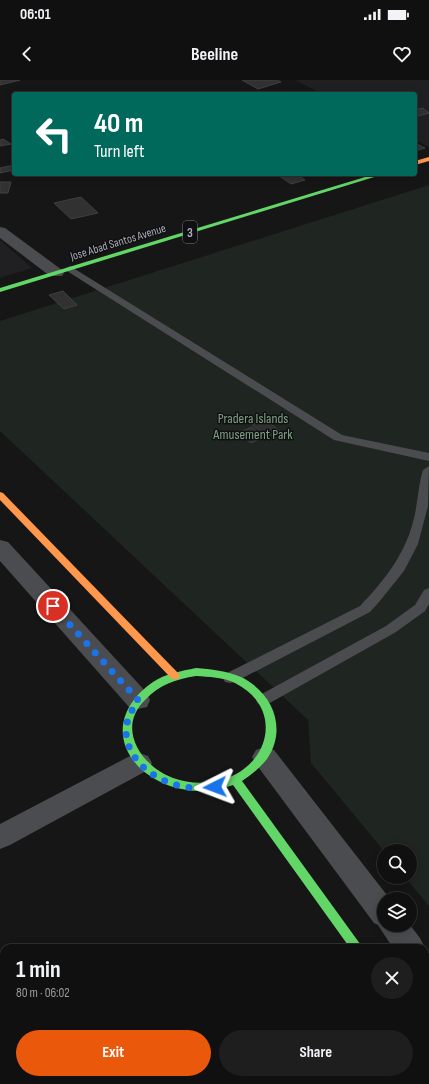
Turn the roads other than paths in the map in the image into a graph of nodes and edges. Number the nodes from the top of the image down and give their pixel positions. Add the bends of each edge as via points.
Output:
1 (429, 159) edge
2 (417, 163) edge
3 (374, 176) edge
4 (0, 231) edge
5 (63, 271) junction
6 (0, 290) edge
7 (429, 457) edge
8 (429, 470) edge
9 (0, 495) edge
10 (0, 547) edge
11 (429, 593) edge
12 (175, 676) junction
13 (230, 678) junction
14 (138, 700) junction
15 (263, 700) junction
16 (265, 757) junction
17 (139, 764) junction
18 (236, 781) junction
19 (0, 837) edge
20 (377, 905) edge
21 (398, 932) edge
22 (354, 944) edge
23 (407, 944) edge

1 - 2 main road
3 - 5 main road, Jose Abad Santos Avenue / 3
4 - 5 street
5 - 6 main road, Jose Abad Santos Avenue / 3
5 - 7 lane via 338,438
8 - 13 lane via 420,519 408,554 365,609
9 - 12 main road
10 - 14 street
11 - 15 lane via 420,608 391,629
12 - 13 main road via 196,672
12 - 14 main road via 148,690
13 - 15 main road via 255,691
14 - 17 main road via 129,715 126,731 130,748
15 - 16 main road via 273,722 273,740
16 - 18 main road
16 - 20 street
17 - 18 main road via 172,784 194,788 215,787
17 - 19 street
18 - 22 main road
21 - 23 street

